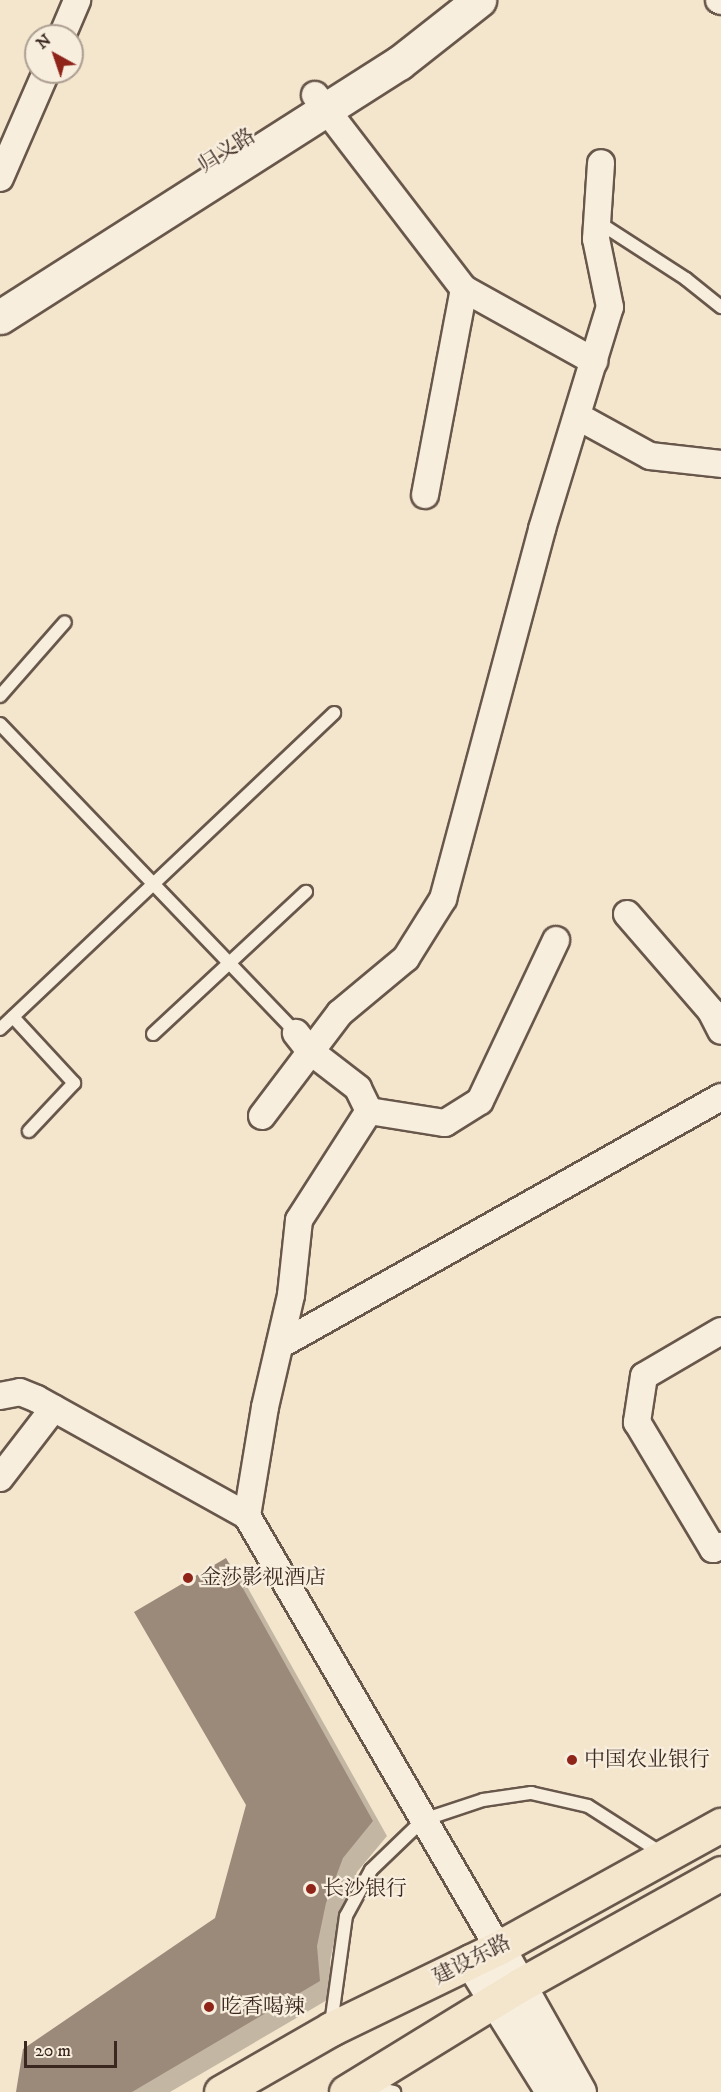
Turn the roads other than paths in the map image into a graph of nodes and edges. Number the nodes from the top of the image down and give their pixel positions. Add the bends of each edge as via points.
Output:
1 (77, 0) edge
2 (449, 0) edge
3 (479, 0) edge
4 (67, 24) edge
5 (41, 84) edge
6 (320, 102) junction
7 (600, 163) dead end
8 (0, 178) edge
9 (597, 221) junction
10 (464, 289) junction
11 (0, 296) edge
12 (721, 307) edge
13 (0, 317) edge
14 (594, 361) junction
15 (577, 416) junction
16 (721, 464) edge
17 (425, 495) dead end
18 (65, 622) dead end
19 (0, 696) edge
20 (334, 713) dead end
21 (0, 724) edge
22 (154, 884) junction
23 (306, 892) dead end
24 (627, 914) dead end
25 (556, 940) dead end
26 (230, 962) junction
27 (13, 1017) junction
28 (0, 1029) edge
29 (721, 1031) edge
30 (153, 1034) dead end
31 (303, 1042) junction
32 (721, 1097) edge
33 (369, 1111) junction
34 (262, 1116) dead end
35 (29, 1131) dead end
36 (721, 1331) edge
37 (280, 1345) junction
38 (0, 1396) edge
39 (54, 1408) junction
40 (0, 1478) edge
41 (248, 1516) junction
42 (721, 1546) edge
43 (423, 1820) junction
44 (721, 1825) edge
45 (666, 1856) junction
46 (721, 1873) edge
47 (484, 1955) junction
48 (508, 1993) junction
49 (331, 2029) junction
50 (353, 2088) edge
51 (221, 2092) edge
52 (393, 2092) edge
53 (553, 2092) edge
54 (579, 2092) edge

1 - 4 street
2 - 6 street, 归义路
3 - 6 street via 399,63
5 - 8 street
6 - 10 street
6 - 11 street, 归义路
6 - 13 street
7 - 9 street
9 - 12 lane via 686,279
9 - 14 street via 596,239 610,307
10 - 14 street
10 - 17 street
14 - 15 street
15 - 16 street via 650,456
15 - 31 street via 542,529 443,898 406,958
18 - 19 lane
20 - 22 lane
21 - 22 lane
22 - 26 lane
22 - 27 lane
23 - 26 lane
24 - 29 street via 711,1011
25 - 33 street via 480,1101 445,1123
26 - 30 lane
26 - 31 lane
27 - 28 lane
27 - 35 lane via 75,1083
31 - 33 street via 358,1088
31 - 34 street
32 - 37 street
33 - 37 street via 299,1220 291,1295
36 - 42 street via 644,1376 637,1422 713,1550
37 - 41 street via 265,1407
38 - 39 street via 20,1392
39 - 40 street
39 - 41 street
41 - 43 street
43 - 45 lane via 483,1800 531,1793 588,1806
43 - 47 street
43 - 49 lane via 371,1870 346,1916
44 - 45 main road, 建设东路
45 - 47 main road, 建设东路
46 - 48 main road, 建设东路
47 - 48 street
47 - 49 main road, 建设东路
48 - 50 main road, 建设东路
48 - 53 street
48 - 54 street
49 - 51 main road, 建设东路
50 - 52 lane

